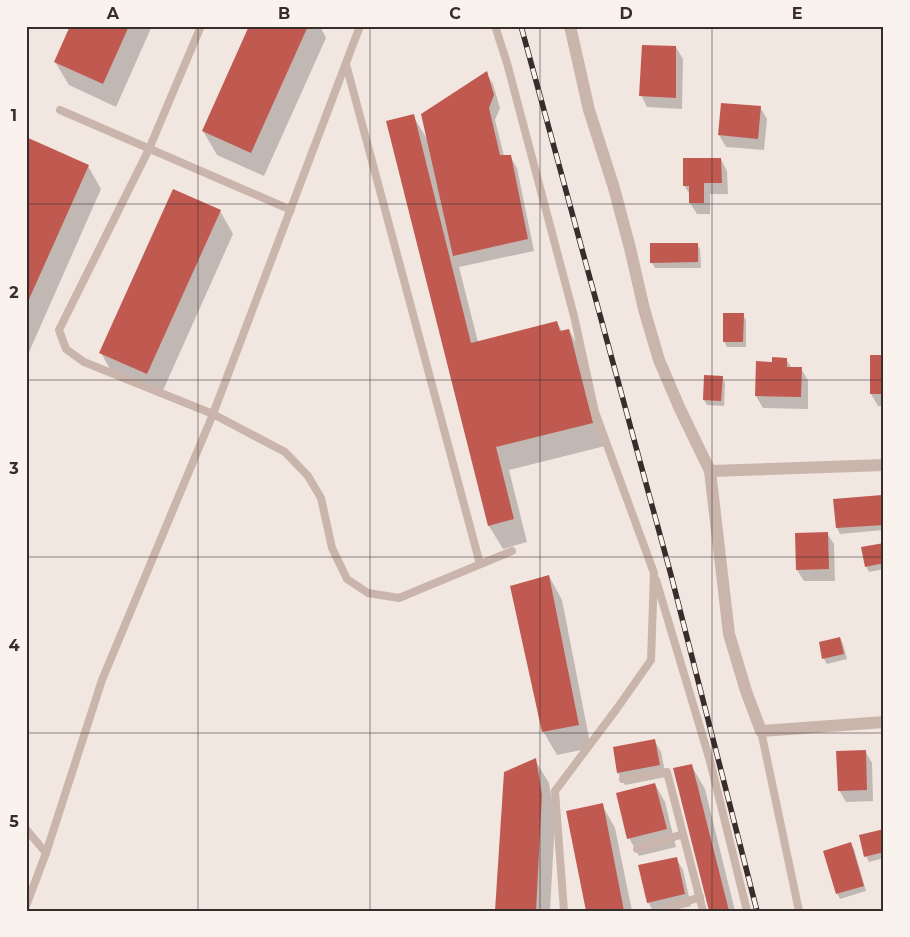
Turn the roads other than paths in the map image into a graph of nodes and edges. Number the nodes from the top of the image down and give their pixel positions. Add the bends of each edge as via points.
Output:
1 (201, 26) edge
2 (360, 26) edge
3 (495, 26) edge
4 (570, 26) edge
5 (346, 63) junction
6 (60, 110) dead end
7 (149, 149) junction
8 (291, 210) junction
9 (213, 414) junction
10 (884, 465) edge
11 (710, 470) junction
12 (512, 551) dead end
13 (480, 564) junction
14 (654, 573) junction
15 (884, 722) edge
16 (761, 730) junction
17 (623, 779) dead end
18 (26, 829) edge
19 (684, 834) junction
20 (637, 849) dead end
21 (46, 853) junction
22 (700, 897) junction
23 (26, 906) edge
24 (564, 911) edge
25 (659, 911) edge
26 (703, 911) edge
27 (747, 911) edge
28 (799, 911) edge

1 - 7 lane
2 - 5 lane
3 - 14 lane via 572,306 595,412
4 - 11 street via 589,110 660,360
5 - 8 lane
5 - 13 lane
6 - 7 lane
7 - 8 lane
7 - 9 lane via 59,330 66,349 84,362
8 - 9 lane
9 - 13 lane via 286,452 308,476 321,498 332,548 347,579 368,593 398,598
9 - 21 lane via 102,680
10 - 11 street
11 - 16 street via 729,634
12 - 13 lane
14 - 24 lane via 651,660 555,791
14 - 27 lane via 710,762
15 - 16 street
16 - 28 lane
17 - 19 lane via 667,772
18 - 21 lane
19 - 20 lane
19 - 22 lane
21 - 23 lane
22 - 25 lane
22 - 26 lane

